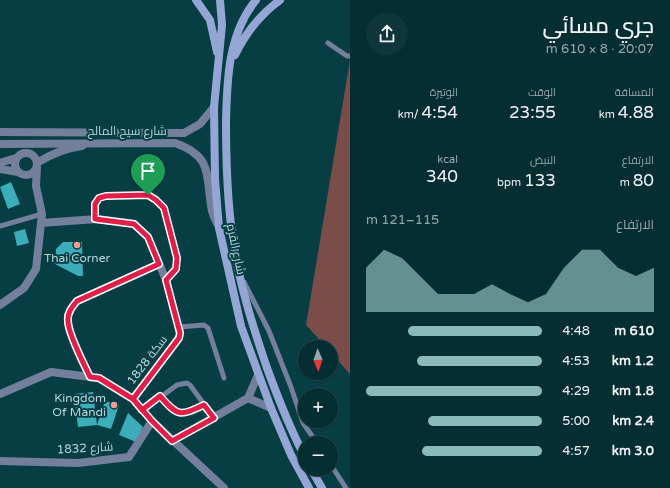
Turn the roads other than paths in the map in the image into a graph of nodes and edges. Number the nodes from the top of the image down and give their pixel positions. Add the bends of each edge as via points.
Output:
1 (196, 0) edge
2 (220, 0) edge
3 (256, 0) edge
4 (280, 0) edge
5 (328, 42) dead end
6 (350, 56) edge
7 (218, 59) junction
8 (228, 68) junction
9 (214, 107) junction
10 (0, 132) edge
11 (0, 144) edge
12 (95, 144) junction
13 (16, 158) junction
14 (0, 163) edge
15 (37, 165) junction
16 (0, 169) edge
17 (21, 173) junction
18 (36, 186) junction
19 (42, 214) junction
20 (95, 219) junction
21 (41, 224) junction
22 (0, 226) edge
23 (219, 228) junction
24 (159, 264) junction
25 (239, 272) junction
26 (166, 280) junction
27 (0, 305) edge
28 (179, 327) junction
29 (258, 375) junction
30 (90, 377) junction
31 (224, 378) dead end
32 (0, 394) edge
33 (160, 396) junction
34 (248, 398) junction
35 (133, 399) junction
36 (204, 405) junction
37 (271, 408) junction
38 (142, 410) junction
39 (214, 418) junction
40 (152, 421) junction
41 (311, 436) edge
42 (172, 441) junction
43 (298, 441) edge
44 (0, 461) edge
45 (315, 476) edge
46 (338, 476) edge
47 (224, 488) edge
48 (310, 488) edge
49 (322, 488) edge
50 (346, 488) edge

1 - 7 main road via 210,20
2 - 7 main road, شارع القرم via 222,25
3 - 8 main road, شارع القرم via 239,28
4 - 8 main road via 250,30 239,45
5 - 6 lane
7 - 9 main road, شارع القرم
8 - 25 main road, شارع القرم via 226,165 232,234
9 - 10 street, شارع سيح المالح via 200,124 184,133
9 - 23 main road, شارع القرم
11 - 12 street, شارع سيح المالح
12 - 15 street via 47,156
12 - 23 street, شارع سيح المالح via 175,144 188,148 205,165 212,212
13 - 14 street
13 - 15 street via 28,153 34,157
13 - 17 street via 15,167
15 - 17 street via 33,172
15 - 18 street
16 - 17 street
17 - 18 street
18 - 19 street
19 - 21 street
19 - 22 lane
20 - 21 street, سكة 1828
20 - 24 street, سكة 1828 via 134,224 148,237
20 - 26 lane via 95,204 99,198 148,195 156,200 164,208 177,258 176,269
21 - 27 street via 36,269 24,288
23 - 29 main road, شارع القرم via 241,326
24 - 26 street, سكة 1828
24 - 30 street via 77,301 72,306 67,322 69,331
25 - 41 lane via 269,331 303,423
25 - 43 main road, شارع القرم via 251,322 275,390
26 - 28 street, سكة 1828
28 - 31 lane via 204,324 208,328
28 - 35 street, سكة 1828 via 179,338
29 - 34 street
29 - 37 main road, شارع القرم
30 - 32 street via 51,372
30 - 35 street via 99,378
33 - 36 lane via 176,412 187,413
33 - 36 lane via 177,385 187,383
33 - 38 lane
34 - 37 street
34 - 39 street
35 - 38 street
36 - 39 lane
37 - 48 main road, شارع القرم via 291,454
38 - 40 street
39 - 42 street
40 - 42 street
40 - 44 street, 1832 شارع via 129,457 78,463
42 - 47 street
45 - 49 main road
46 - 50 lane

